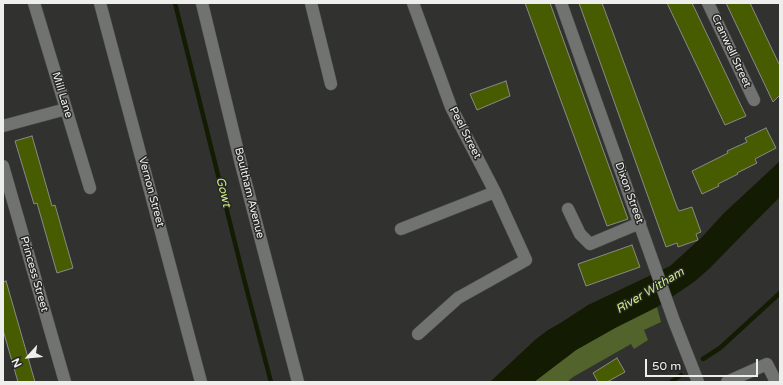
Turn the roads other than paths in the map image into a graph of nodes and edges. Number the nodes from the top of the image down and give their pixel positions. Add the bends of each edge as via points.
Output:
1 (34, 3) edge
2 (100, 3) edge
3 (202, 3) edge
4 (312, 3) edge
5 (413, 3) edge
6 (561, 3) edge
7 (708, 3) edge
8 (331, 84) dead end
9 (754, 100) dead end
10 (66, 109) junction
11 (3, 126) edge
12 (3, 166) edge
13 (90, 188) dead end
14 (495, 192) junction
15 (568, 209) dead end
16 (640, 223) junction
17 (401, 229) dead end
18 (418, 334) dead end
19 (65, 382) edge
20 (201, 382) edge
21 (298, 382) edge
22 (698, 382) edge
23 (727, 382) edge
24 (776, 382) edge

1 - 10 street, Mill Lane
2 - 20 street, Vernon Street
3 - 21 street, Boultham Avenue
4 - 8 street
5 - 14 street, Peel Street via 451,107
6 - 16 street, Dixon Street
7 - 9 street, Cranwell Street
10 - 11 street
10 - 13 street, Mill Lane
12 - 19 street, Princess Street
14 - 17 street
14 - 18 street, Peel Street via 526,260 458,298
15 - 16 street via 580,234 590,244
16 - 22 street, Dixon Street
23 - 24 street via 767,364

